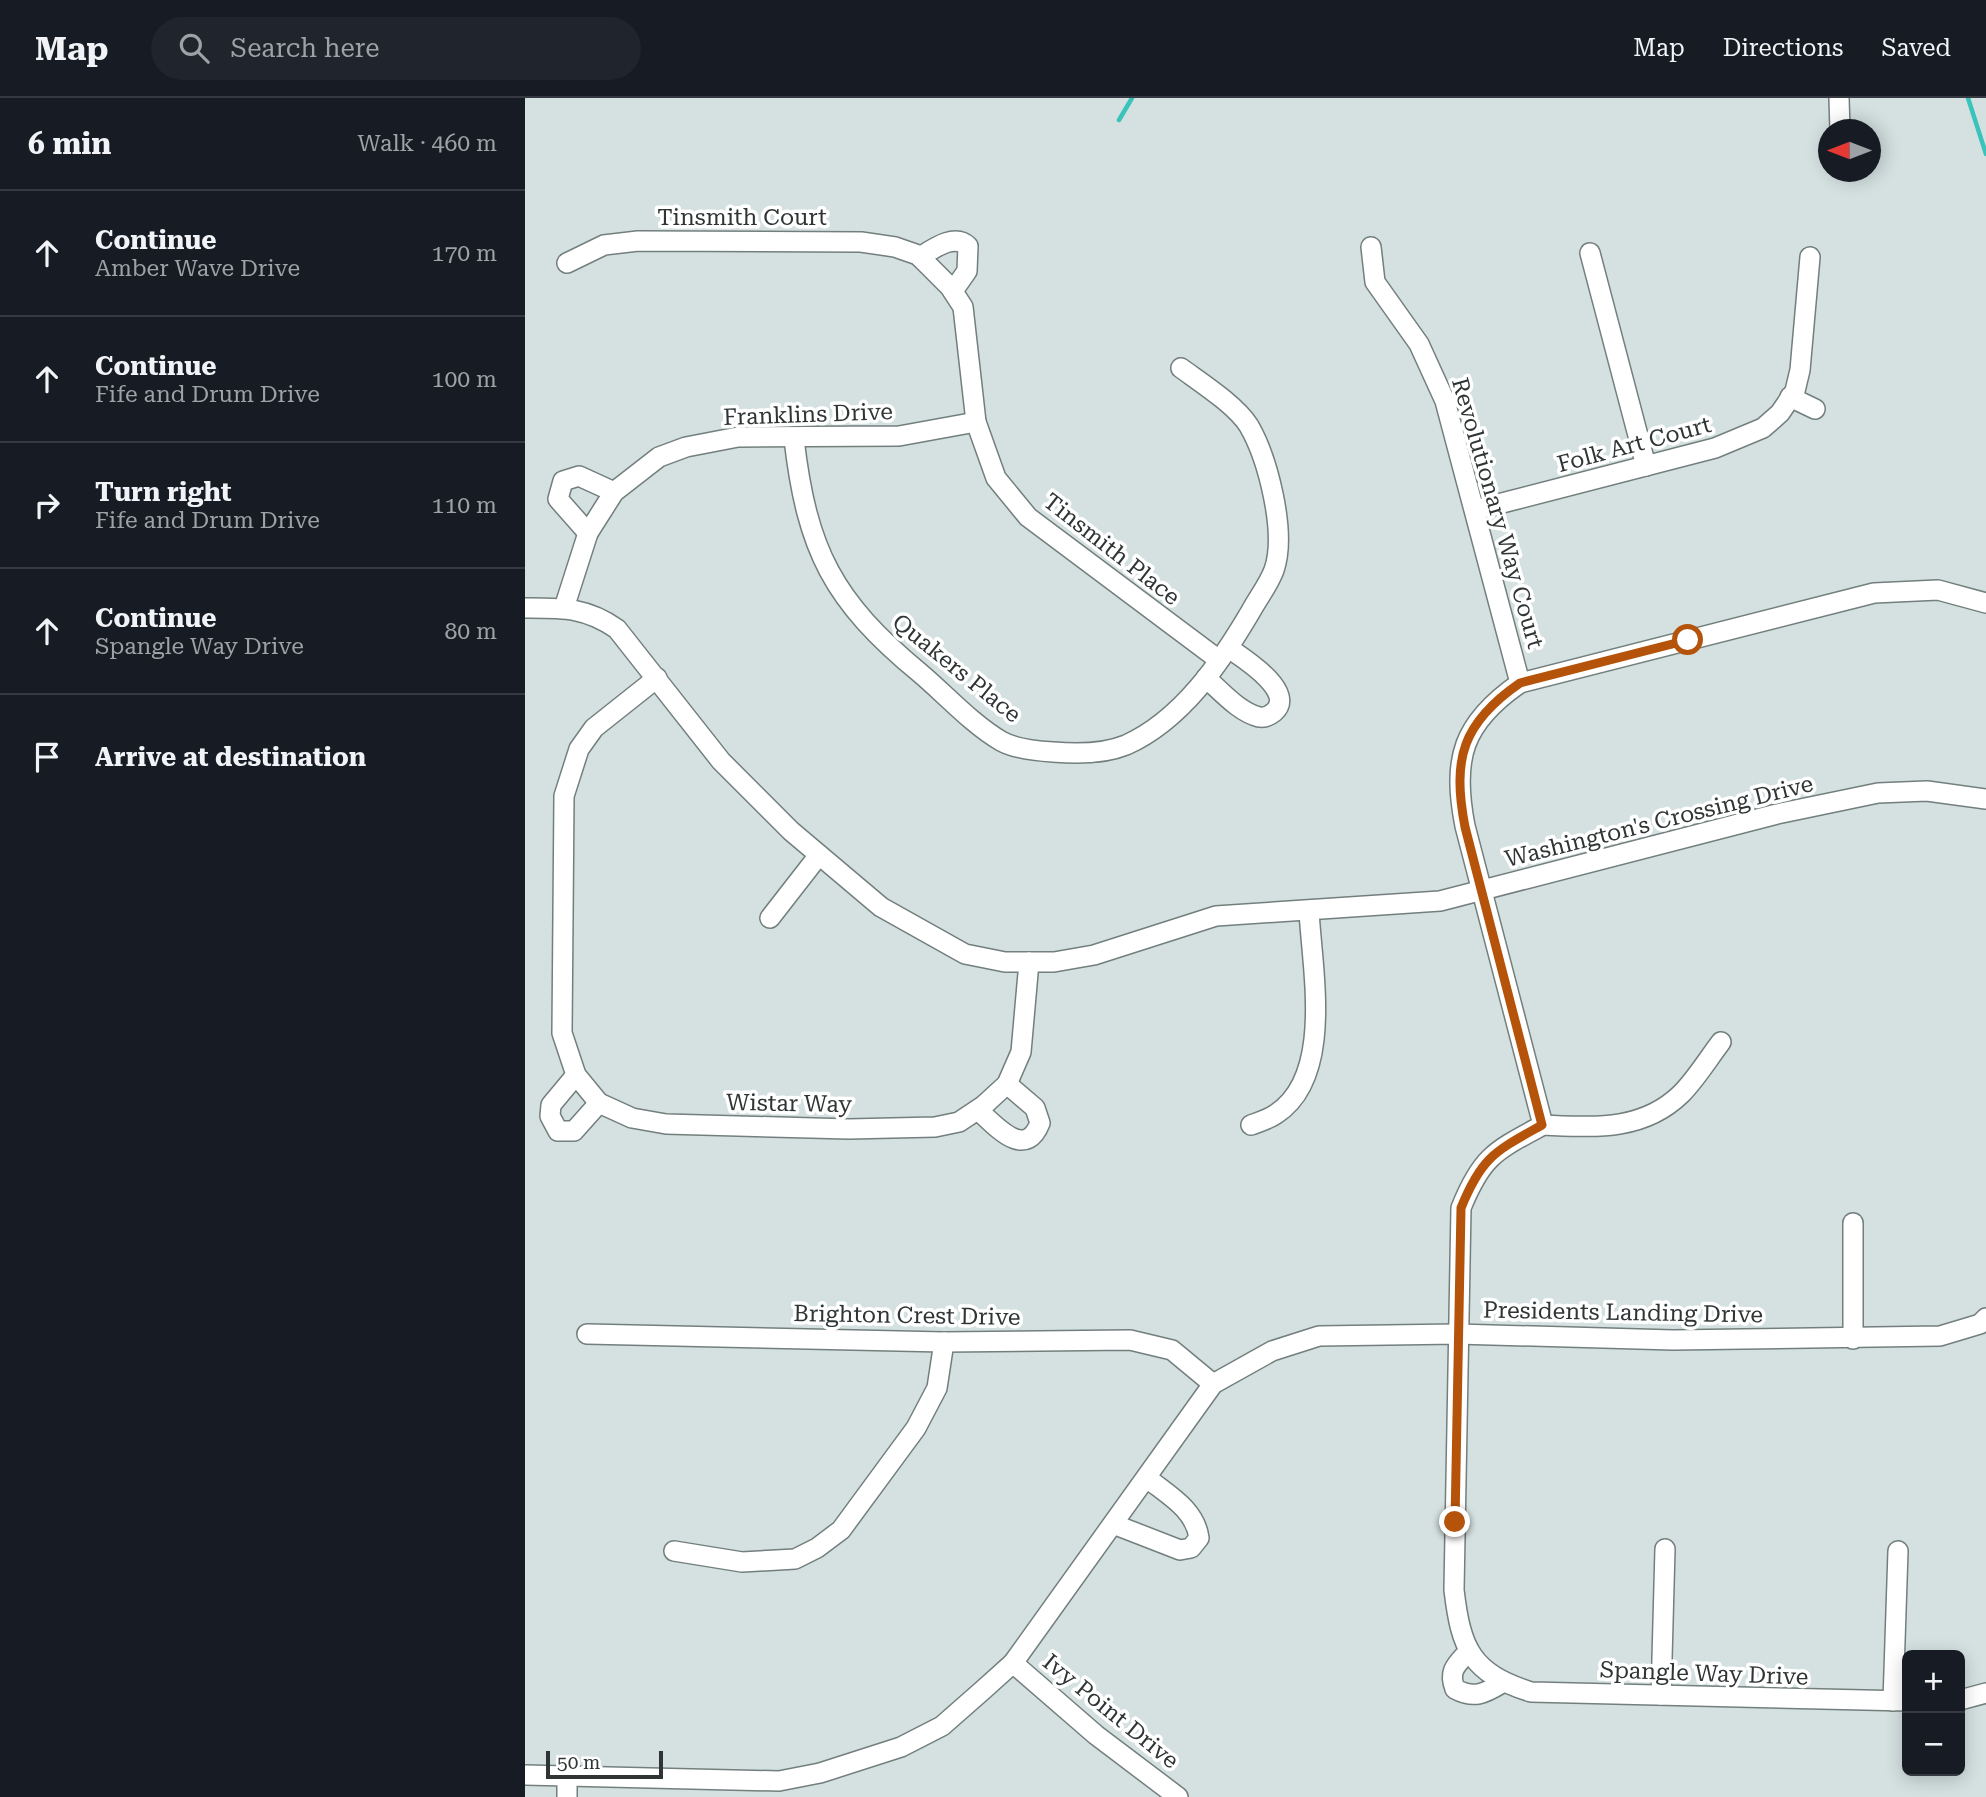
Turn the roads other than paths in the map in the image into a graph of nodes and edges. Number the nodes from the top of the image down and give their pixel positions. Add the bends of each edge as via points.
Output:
1 (1839, 98) edge
2 (1840, 119) edge
3 (1371, 247) dead end
4 (1590, 253) dead end
5 (920, 257) junction
6 (1810, 257) dead end
7 (567, 263) dead end
8 (953, 291) junction
9 (1181, 368) dead end
10 (1790, 397) junction
11 (1815, 409) dead end
12 (976, 422) junction
13 (794, 439) junction
14 (1646, 466) junction
15 (614, 492) junction
16 (1475, 510) junction
17 (587, 533) junction
18 (1986, 603) edge
19 (525, 608) edge
20 (564, 608) junction
21 (1224, 654) junction
22 (657, 678) junction
23 (1206, 678) junction
24 (1520, 683) junction
25 (1986, 799) edge
26 (819, 855) junction
27 (1483, 891) junction
28 (1309, 911) junction
29 (770, 919) dead end
30 (1029, 962) junction
31 (1721, 1042) dead end
32 (576, 1075) junction
33 (1007, 1084) junction
34 (599, 1103) junction
35 (978, 1110) junction
36 (1251, 1125) dead end
37 (1542, 1125) junction
38 (1853, 1223) dead end
39 (1986, 1318) edge
40 (1457, 1334) junction
41 (587, 1335) dead end
42 (1853, 1339) junction
43 (944, 1342) junction
44 (1213, 1384) junction
45 (1147, 1478) junction
46 (1113, 1524) junction
47 (1665, 1549) dead end
48 (674, 1551) dead end
49 (1898, 1551) dead end
50 (1468, 1651) junction
51 (1013, 1663) junction
52 (1502, 1683) junction
53 (1986, 1693) edge
54 (1661, 1695) junction
55 (1965, 1699) edge
56 (1900, 1701) edge
57 (525, 1775) edge
58 (567, 1776) junction
59 (780, 1789) edge
60 (567, 1797) edge
61 (1178, 1797) edge

1 - 2 street
3 - 16 street, Revolutionary Way Court via 1375,282 1419,344 1445,401
4 - 14 street
5 - 7 street, Tinsmith Court via 895,247 861,242 638,241 604,245
5 - 8 street, Tinsmith Court
5 - 8 street via 951,241 968,246 967,271
6 - 10 street, Folk Art Court via 1804,357
8 - 12 street, Tinsmith Court via 967,326
9 - 21 street, Quakers Place via 1248,425 1271,490 1277,526 1275,569
10 - 11 street
10 - 14 street, Folk Art Court via 1763,428 1715,448
12 - 13 street, Franklins Drive via 899,436
12 - 21 street, Tinsmith Place via 996,478 1028,517
13 - 15 street, Franklins Drive via 738,437 686,447 659,457
13 - 23 street, Quakers Place via 801,495 820,555 852,608 883,643 1002,742 1079,754 1125,745 1166,719
14 - 16 street, Folk Art Court
15 - 17 street, Franklins Drive
15 - 17 street via 579,476 563,481 558,499
16 - 24 street, Revolutionary Way Court
17 - 20 street, Franklins Drive
18 - 24 street via 1938,590 1874,593
19 - 20 street, Washington's Crossing Drive
20 - 22 street, Washington's Crossing Drive via 597,615 617,629
21 - 23 street, Quakers Place
21 - 23 street, Tinsmith Place via 1274,686 1280,699 1277,708 1260,717 1242,709
22 - 26 street, Washington's Crossing Drive via 750,794
22 - 32 street, Wistar Way via 594,728 579,750 564,796 562,1033
24 - 27 street via 1498,698 1474,727 1464,742 1460,762 1460,802
25 - 27 street, Washington's Crossing Drive via 1927,791 1878,793 1777,814
26 - 29 street
26 - 30 street, Washington's Crossing Drive via 881,907 965,954
27 - 28 street, Washington's Crossing Drive via 1440,901
27 - 37 street
28 - 30 street, Washington's Crossing Drive via 1216,916 1094,955
28 - 36 street via 1314,1051 1294,1097 1276,1114
30 - 33 street, Wistar Way via 1021,1052
31 - 37 street via 1681,1094 1652,1116 1606,1127
32 - 34 street, Wistar Way
32 - 34 street via 551,1105 558,1131 573,1131
33 - 35 street, Wistar Way
33 - 35 street via 1035,1108 1040,1123 1036,1133 1024,1140 1011,1139
34 - 35 street, Wistar Way via 632,1118 666,1124 849,1129 935,1127 959,1122
37 - 40 street, Spangle Way Drive via 1486,1159 1473,1177 1461,1208
38 - 42 street
39 - 42 street, Presidents Landing Drive via 1940,1336
40 - 42 street, Presidents Landing Drive
40 - 44 street, Presidents Landing Drive via 1319,1335 1272,1351
40 - 50 street, Spangle Way Drive via 1454,1590 1459,1633
41 - 43 street, Brighton Crest Drive
43 - 44 street, Brighton Crest Drive via 1130,1340 1173,1350
43 - 48 street via 937,1388 916,1428 841,1530 795,1559 743,1562
44 - 45 street, Presidents Landing Drive
45 - 46 street, Presidents Landing Drive
45 - 46 street via 1189,1512 1199,1538 1191,1548 1180,1550
46 - 51 street, Presidents Landing Drive
47 - 54 street
49 - 56 street
50 - 52 street, Spangle Way Drive
50 - 52 street via 1453,1668 1450,1677 1455,1689 1483,1695
51 - 59 street, Presidents Landing Drive via 922,1738
51 - 61 street, Ivy Point Drive via 1096,1735
52 - 54 street, Spangle Way Drive via 1531,1692
53 - 55 street
54 - 56 street, Spangle Way Drive
57 - 58 street, Presidents Landing Drive
58 - 59 street, Presidents Landing Drive
58 - 60 street

